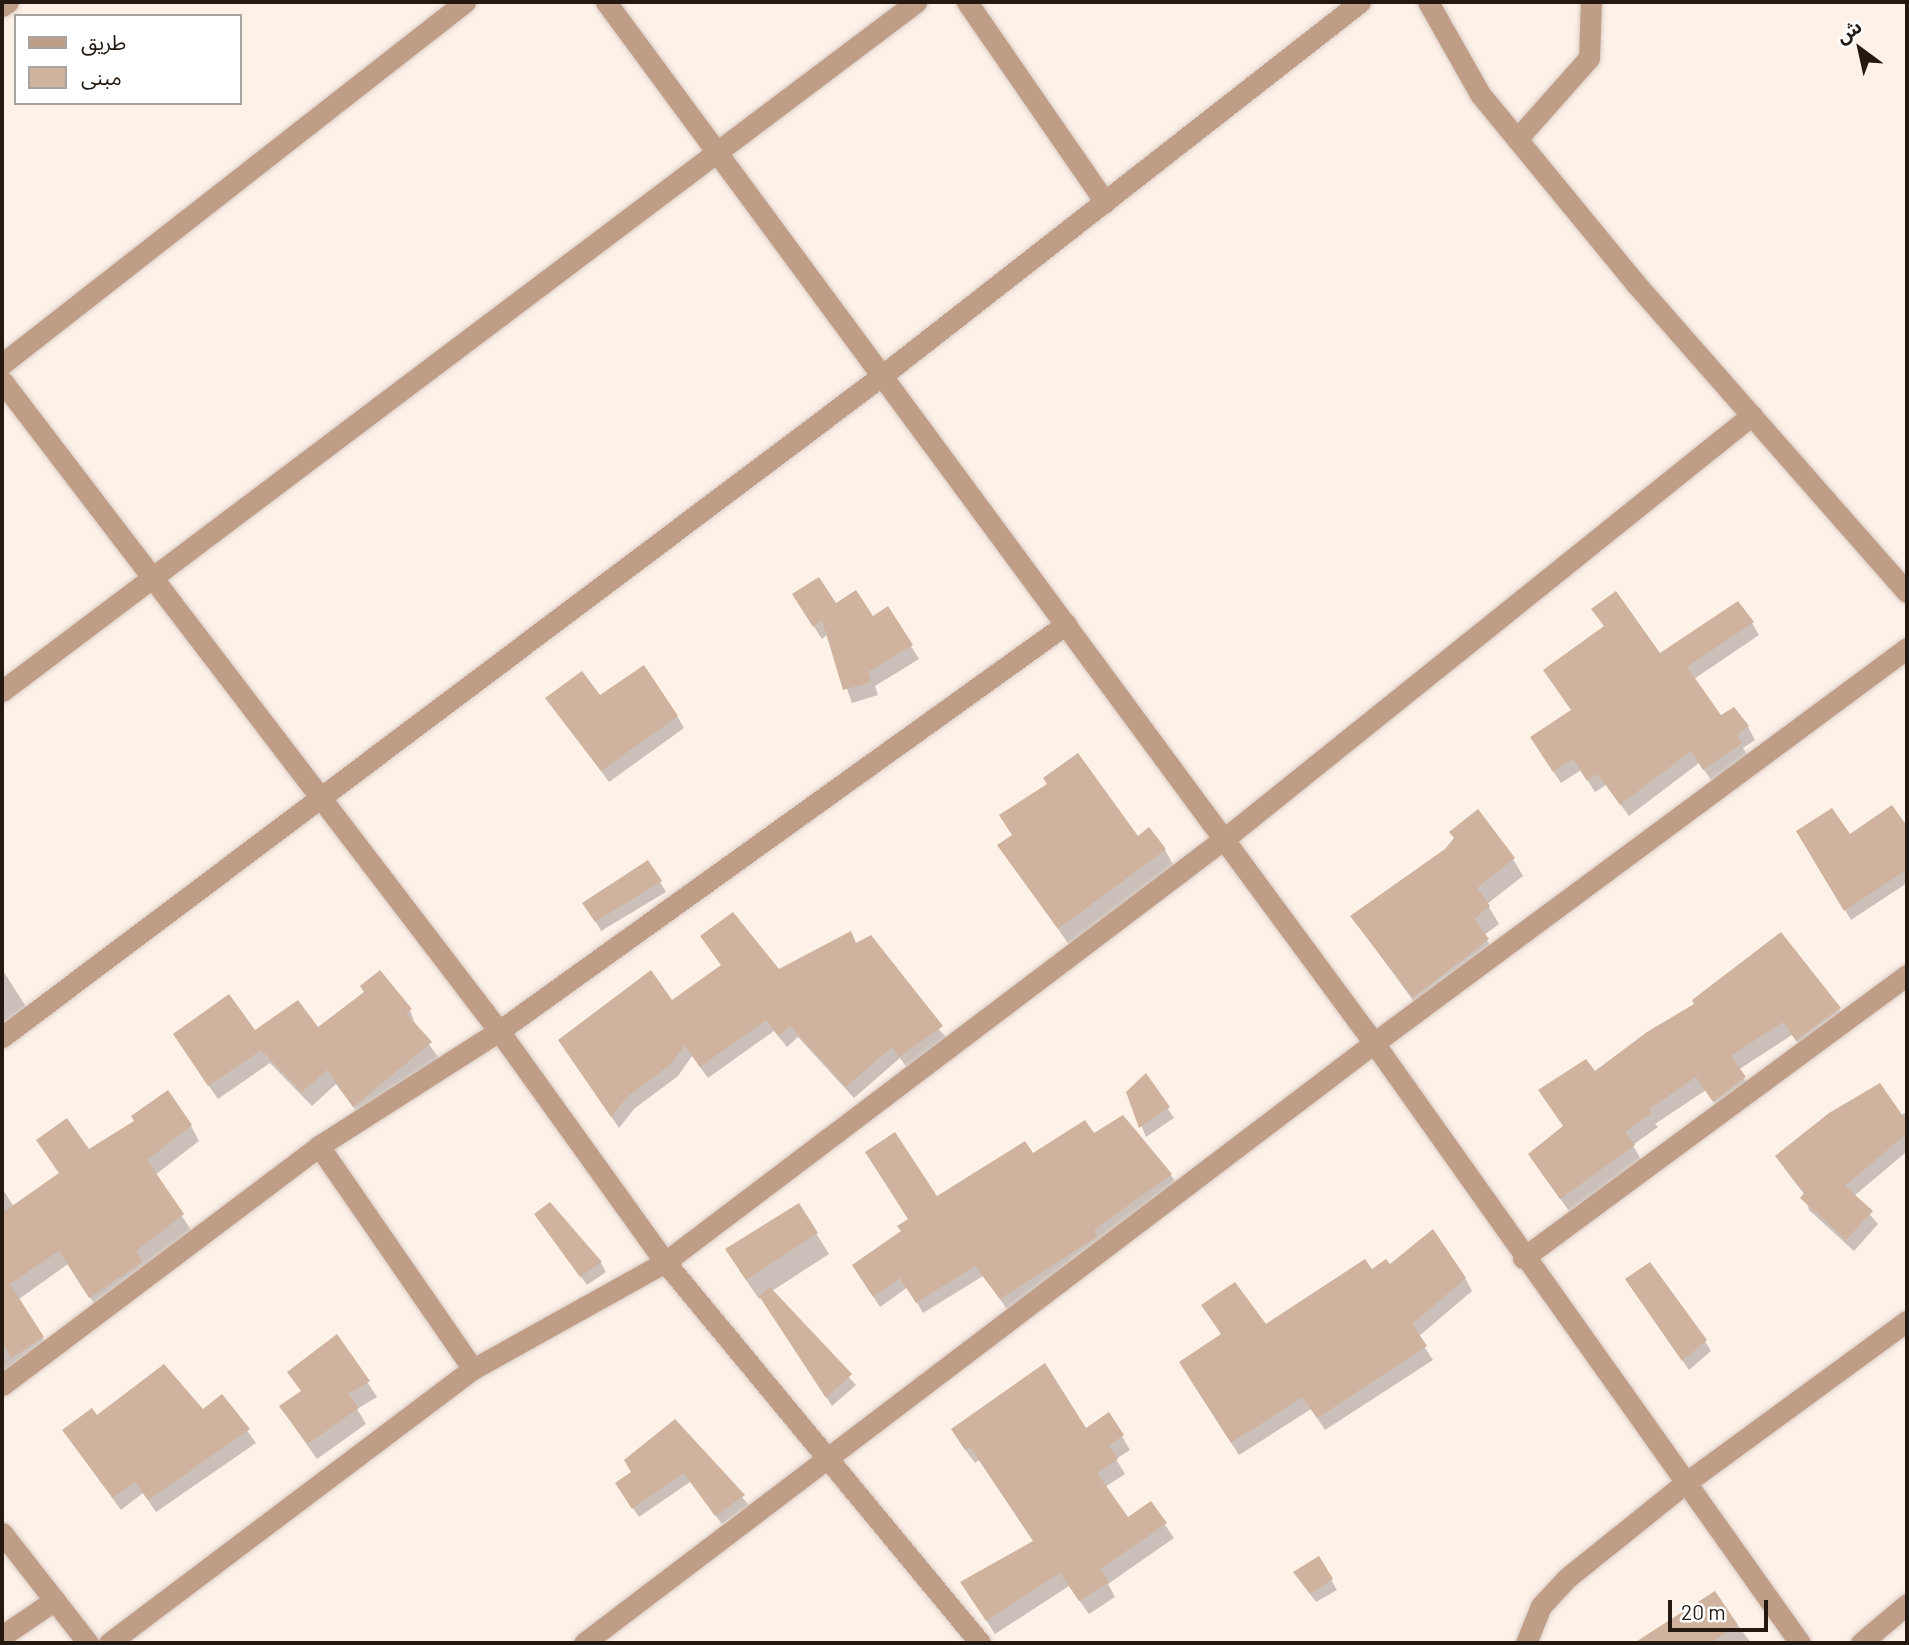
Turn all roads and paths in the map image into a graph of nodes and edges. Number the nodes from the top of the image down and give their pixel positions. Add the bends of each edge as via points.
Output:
1 (8, 2) edge
2 (465, 2) edge
3 (606, 2) edge
4 (916, 2) edge
5 (967, 2) edge
6 (1360, 2) edge
7 (1428, 2) edge
8 (1591, 2) edge
9 (2, 6) edge
10 (1517, 139) junction
11 (720, 152) junction
12 (1105, 202) junction
13 (2, 364) edge
14 (884, 374) junction
15 (2, 381) edge
16 (1752, 415) junction
17 (151, 578) junction
18 (1907, 592) edge
19 (1066, 624) junction
20 (1907, 648) edge
21 (2, 691) edge
22 (319, 798) junction
23 (1224, 839) junction
24 (1907, 975) edge
25 (499, 1031) junction
26 (2, 1037) edge
27 (1374, 1043) junction
28 (319, 1146) junction
29 (1523, 1258) junction
30 (665, 1262) junction
31 (1907, 1321) edge
32 (473, 1369) junction
33 (2, 1385) edge
34 (824, 1460) junction
35 (1684, 1484) junction
36 (2, 1533) edge
37 (55, 1600) junction
38 (1907, 1604) edge
39 (2, 1636) edge
40 (88, 1643) edge
41 (109, 1643) edge
42 (584, 1643) edge
43 (980, 1643) edge
44 (1525, 1643) edge
45 (1800, 1643) edge
46 (1861, 1643) edge

1 - 9 street
2 - 13 street
3 - 11 street
4 - 11 street
5 - 12 street
6 - 12 street
7 - 10 street via 1480,94
8 - 10 street via 1589,58
10 - 16 street
11 - 14 street
11 - 17 street
12 - 14 street
14 - 19 street
14 - 22 street
15 - 17 street
16 - 18 street
16 - 23 street
17 - 21 street
17 - 22 street
19 - 23 street
19 - 25 street
20 - 27 street
22 - 25 street
22 - 26 street
23 - 27 street
23 - 30 street
24 - 29 street
25 - 28 street
25 - 30 street
27 - 29 street
27 - 34 street
28 - 32 street
28 - 33 street
29 - 35 street
30 - 32 street
30 - 34 street
31 - 35 street
32 - 41 street
34 - 42 street
34 - 43 street
35 - 44 street via 1567,1578 1541,1606
35 - 45 street
36 - 37 street
37 - 39 street
37 - 40 street
38 - 46 street

